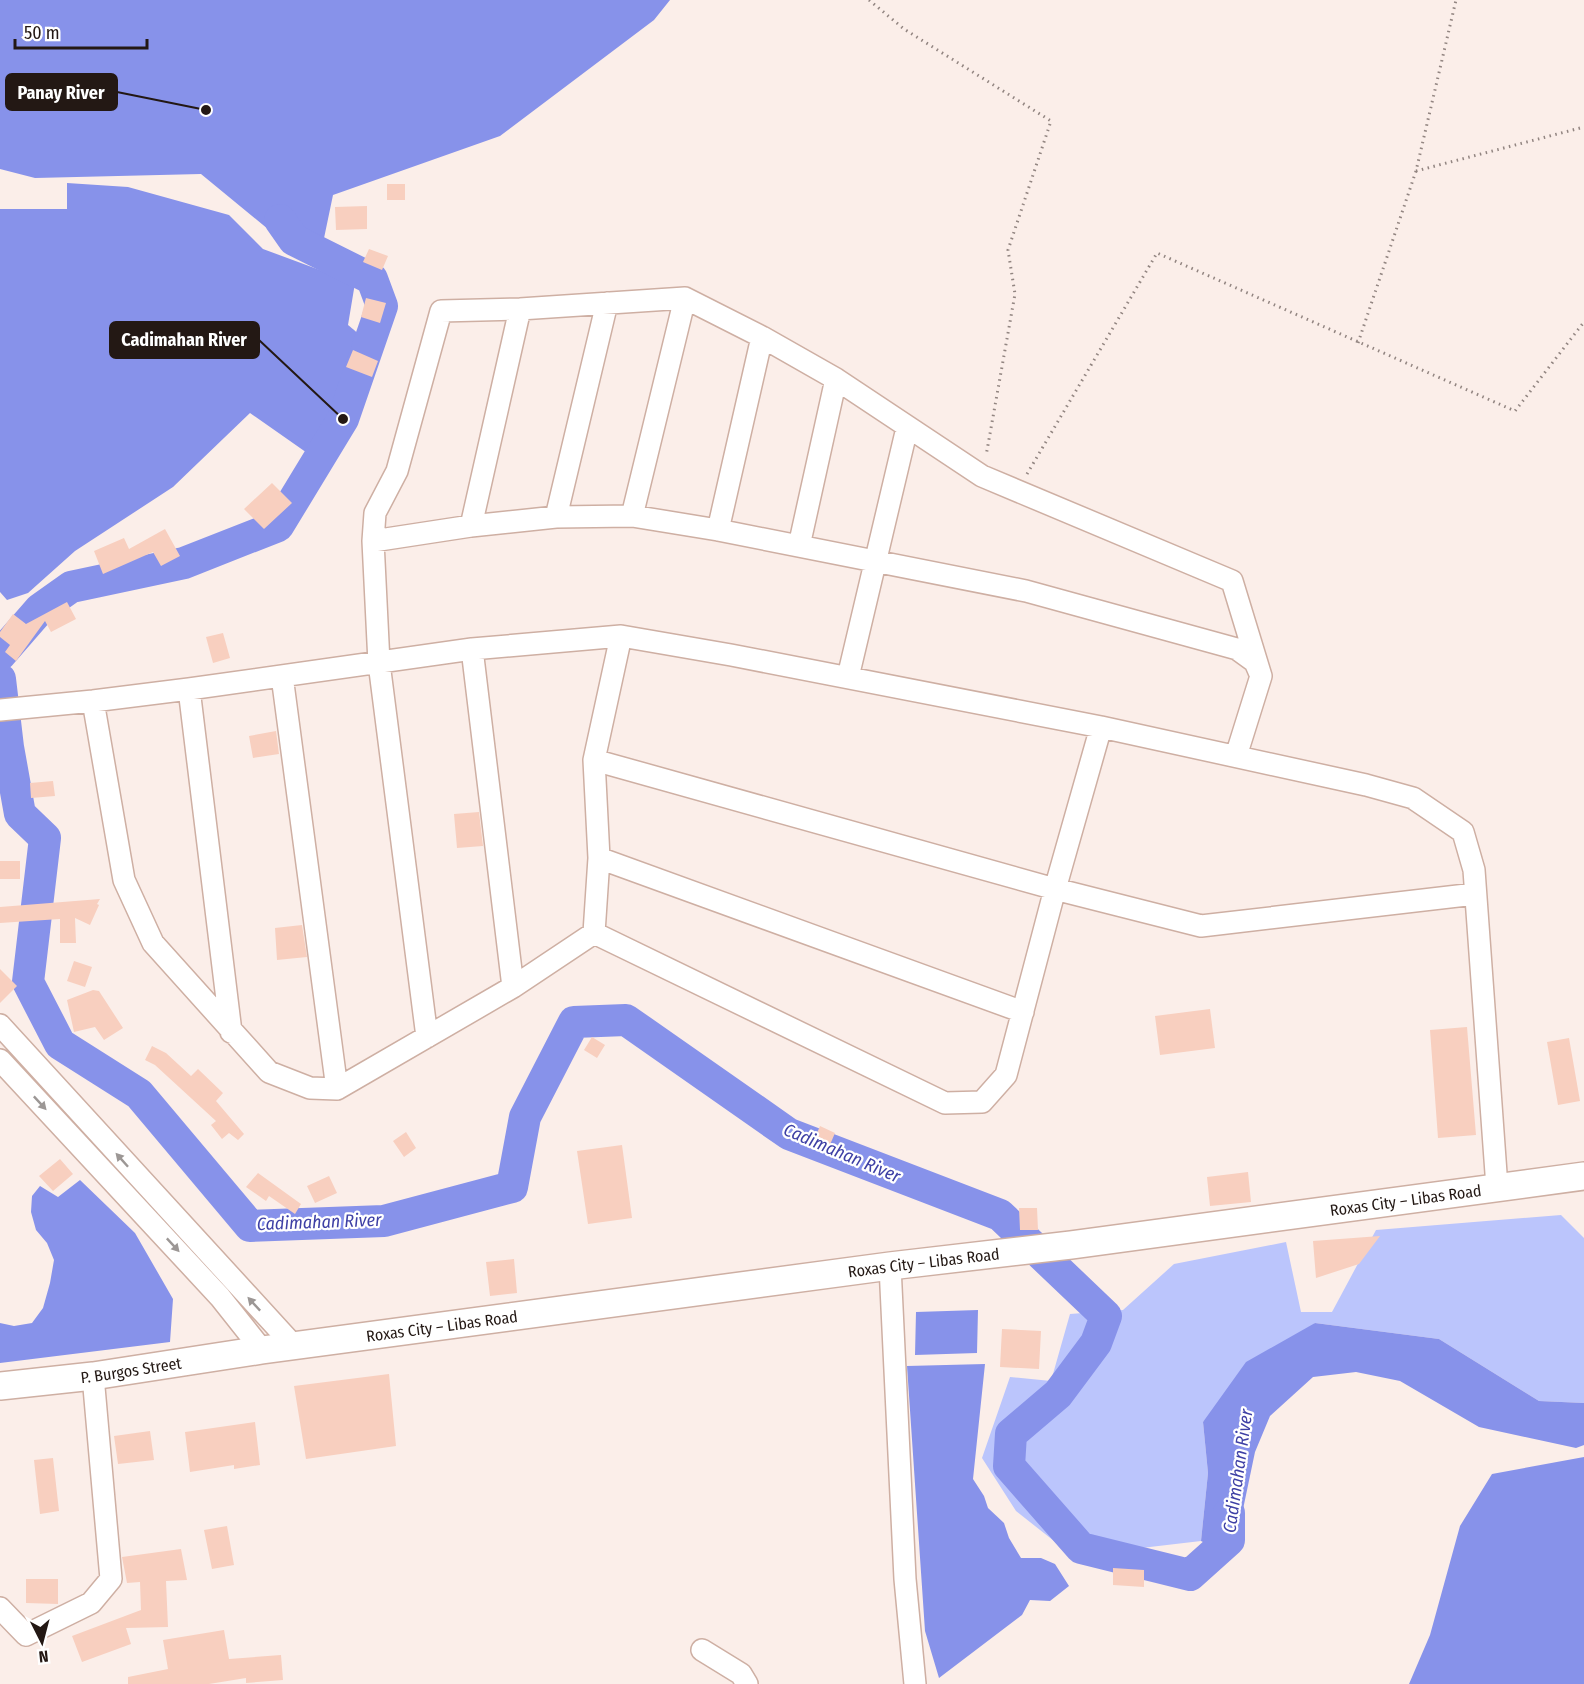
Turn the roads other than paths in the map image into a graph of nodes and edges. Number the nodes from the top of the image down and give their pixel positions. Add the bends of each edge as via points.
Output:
1 (685, 298) junction
2 (608, 303) junction
3 (520, 309) junction
4 (762, 337) junction
5 (836, 379) junction
6 (907, 428) junction
7 (632, 516) junction
8 (556, 517) junction
9 (471, 526) junction
10 (718, 530) junction
11 (373, 541) junction
12 (799, 546) junction
13 (876, 562) junction
14 (621, 636) junction
15 (472, 649) junction
16 (379, 663) junction
17 (282, 676) junction
18 (1261, 676) junction
19 (848, 677) junction
20 (189, 689) junction
21 (93, 701) junction
22 (0, 710) edge
23 (1101, 727) junction
24 (1236, 756) junction
25 (594, 760) junction
26 (599, 858) junction
27 (1054, 889) junction
28 (1475, 894) junction
29 (594, 933) junction
30 (513, 987) junction
31 (1023, 1012) junction
32 (0, 1025) edge
33 (231, 1032) junction
34 (427, 1037) junction
35 (0, 1060) edge
36 (337, 1089) junction
37 (1584, 1176) edge
38 (1497, 1187) junction
39 (891, 1266) junction
40 (294, 1346) junction
41 (262, 1350) junction
42 (93, 1376) junction
43 (0, 1386) edge
44 (0, 1608) edge
45 (702, 1650) dead end
46 (747, 1684) edge
47 (915, 1684) edge

1 - 2 street
1 - 4 street
1 - 7 street
2 - 3 street
2 - 8 street
3 - 9 street
3 - 11 street via 441,311 397,471 375,513
4 - 5 street
4 - 10 street
5 - 6 street
5 - 12 street
6 - 13 street
6 - 18 street via 982,476 1232,581
7 - 8 street
7 - 10 street
8 - 9 street
9 - 11 street
10 - 12 street
11 - 16 street
12 - 13 street
13 - 18 street via 1026,591 1237,649 1255,662
13 - 19 street
14 - 15 street
14 - 19 street
14 - 25 street
15 - 16 street
15 - 30 street
16 - 17 street
16 - 34 street
17 - 20 street
17 - 36 street
18 - 24 street
19 - 23 street
20 - 21 street
20 - 33 street
21 - 22 street
21 - 33 street via 124,880 153,943
23 - 24 street
23 - 27 street
24 - 28 street via 1413,798 1463,832 1474,870
25 - 26 street
25 - 27 street
26 - 29 street
26 - 31 street
27 - 28 street via 1201,926
27 - 31 street
28 - 38 street
29 - 30 street
29 - 31 street via 945,1103 982,1102 1006,1075
30 - 34 street
40 -> 32 street
33 - 36 street via 269,1072 310,1088
34 - 36 street
35 -> 41 street via 220,1297
37 - 38 main road, Roxas City – Libas Road
38 - 39 main road, Roxas City – Libas Road
39 - 40 main road, Roxas City – Libas Road
39 - 47 street via 905,1579
40 - 41 main road, Roxas City – Libas Road
41 - 42 main road, P. Burgos Street
42 - 43 main road, P. Burgos Street
42 - 44 street via 111,1579 91,1603 26,1635
45 - 46 street via 741,1674

